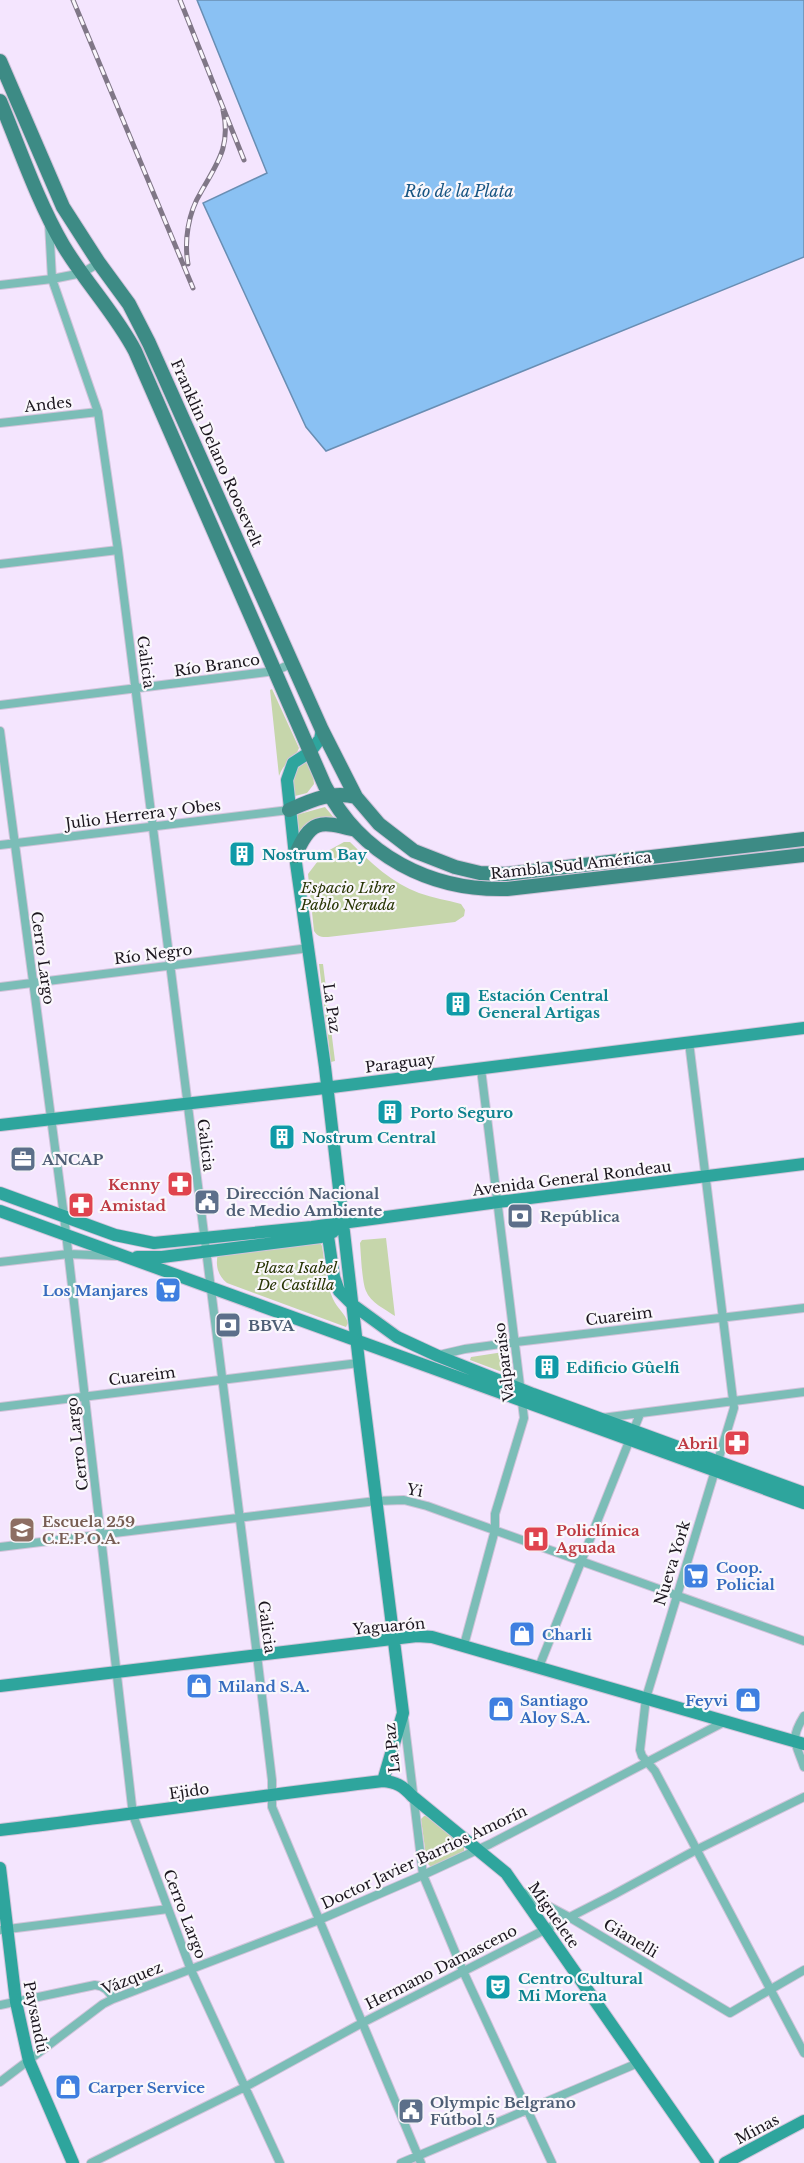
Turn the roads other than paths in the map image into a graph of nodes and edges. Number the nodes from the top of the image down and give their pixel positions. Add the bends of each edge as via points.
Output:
1 (0, 61) edge
2 (0, 101) edge
3 (49, 217) junction
4 (99, 262) junction
5 (82, 273) junction
6 (52, 279) junction
7 (0, 285) edge
8 (98, 412) junction
9 (0, 423) edge
10 (117, 550) junction
11 (0, 564) edge
12 (293, 663) junction
13 (274, 671) junction
14 (136, 688) junction
15 (0, 705) edge
16 (322, 730) junction
17 (0, 731) edge
18 (310, 752) junction
19 (330, 795) junction
20 (356, 797) junction
21 (289, 810) junction
22 (154, 826) junction
23 (357, 830) junction
24 (804, 839) edge
25 (14, 843) junction
26 (0, 845) edge
27 (804, 855) edge
28 (295, 856) junction
29 (309, 948) junction
30 (170, 965) junction
31 (33, 982) junction
32 (0, 987) edge
33 (804, 1028) edge
34 (689, 1042) junction
35 (481, 1069) junction
36 (328, 1088) junction
37 (187, 1104) junction
38 (51, 1119) junction
39 (0, 1125) edge
40 (804, 1164) edge
41 (706, 1176) junction
42 (0, 1193) edge
43 (498, 1202) junction
44 (0, 1211) edge
45 (64, 1216) junction
46 (344, 1223) junction
47 (312, 1227) junction
48 (65, 1236) junction
49 (328, 1236) junction
50 (205, 1246) junction
51 (68, 1254) junction
52 (126, 1257) junction
53 (0, 1262) edge
54 (210, 1286) junction
55 (353, 1305) junction
56 (804, 1308) edge
57 (724, 1318) junction
58 (356, 1342) junction
59 (516, 1342) junction
60 (438, 1356) junction
61 (359, 1363) junction
62 (222, 1380) junction
63 (804, 1392) edge
64 (522, 1394) junction
65 (85, 1397) junction
66 (734, 1401) junction
67 (0, 1407) edge
68 (640, 1414) junction
69 (598, 1418) junction
70 (631, 1435) junction
71 (717, 1466) junction
72 (804, 1493) edge
73 (376, 1501) junction
74 (804, 1503) edge
75 (238, 1518) junction
76 (495, 1530) junction
77 (101, 1535) junction
78 (0, 1547) edge
79 (581, 1561) junction
80 (676, 1596) junction
81 (394, 1639) junction
82 (804, 1641) edge
83 (464, 1645) junction
84 (257, 1655) junction
85 (539, 1667) junction
86 (116, 1672) junction
87 (0, 1686) edge
88 (646, 1698) junction
89 (403, 1713) junction
90 (804, 1716) edge
91 (726, 1721) junction
92 (800, 1743) edge
93 (646, 1761) junction
94 (804, 1767) edge
95 (383, 1781) junction
96 (272, 1794) junction
97 (412, 1796) junction
98 (804, 1797) edge
99 (134, 1815) junction
100 (0, 1830) edge
101 (479, 1850) junction
102 (696, 1850) junction
103 (0, 1868) edge
104 (423, 1875) junction
105 (517, 1889) junction
106 (168, 1909) junction
107 (569, 1917) junction
108 (319, 1920) junction
109 (3, 1929) edge
110 (545, 1929) junction
111 (191, 1970) junction
112 (804, 1970) edge
113 (463, 1971) junction
114 (770, 1988) junction
115 (113, 1999) junction
116 (16, 2002) junction
117 (0, 2005) edge
118 (362, 2023) junction
119 (804, 2053) edge
120 (29, 2061) junction
121 (638, 2063) junction
122 (0, 2082) edge
123 (245, 2087) junction
124 (528, 2110) junction
125 (804, 2121) edge
126 (420, 2159) edge
127 (73, 2163) edge
128 (91, 2163) edge
129 (280, 2163) edge
130 (401, 2163) edge
131 (552, 2163) edge
132 (708, 2163) edge
133 (724, 2163) edge

1 - 4 main road, Franklin Delano Roosevelt via 63,207
2 - 3 main road
3 - 5 main road
3 - 6 street, Galicia
4 - 5 street
4 - 12 main road, Franklin Delano Roosevelt via 129,304 149,343
5 - 6 street
5 - 13 main road via 116,317 135,351
6 - 7 street
6 - 8 street, Galicia
8 - 9 street, Andes
8 - 10 street, Galicia
10 - 11 street
10 - 14 street, Galicia
12 - 13 street, Río Branco
12 - 16 main road, Rambla Sud América
13 - 14 street, Río Branco
13 - 18 main road, Rambla Sud América
14 - 15 street, Río Branco
14 - 22 street, Galicia
16 - 18 street, La Paz
16 - 20 main road, Rambla Sud América
17 - 25 street, Cerro Largo
18 - 19 main road, Rambla Sud América
18 - 21 street, La Paz via 289,770
19 - 20 main road
19 - 21 main road
19 - 23 main road, Rambla Sud América
20 - 24 main road, Rambla Sud América via 379,824 414,851 480,873 506,874
21 - 22 street, Julio Herrera y Obes
21 - 28 street, La Paz
22 - 25 street, Julio Herrera y Obes
22 - 30 street, Galicia
23 - 27 main road, Rambla Sud América via 406,868 447,884 483,890
23 - 28 main road via 334,824 316,826 309,830
25 - 26 street, Julio Herrera y Obes
25 - 31 street, Cerro Largo
28 - 29 street, La Paz
29 - 30 street, Río Negro
29 - 36 street, La Paz
30 - 31 street, Río Negro
30 - 37 street, Galicia
31 - 32 street, Río Negro
31 - 38 street, Cerro Largo
33 - 34 street, Paraguay
34 - 35 street, Paraguay
34 - 41 street, Nueva York
35 - 36 street, Paraguay
35 - 43 street, Valparaíso
36 - 37 street, Paraguay
36 - 46 street, La Paz
37 - 38 street, Paraguay
37 - 50 street, Galicia
38 - 39 street, Paraguay
38 - 45 street, Cerro Largo
40 - 41 street, Avenida General Rondeau
41 - 43 street, Avenida General Rondeau
41 - 57 street, Nueva York
42 - 45 street
43 - 46 street, Avenida General Rondeau
43 - 59 street, Valparaíso
44 - 48 street
45 - 48 street, Cerro Largo
45 - 50 street via 136,1241
46 - 47 street, Avenida General Rondeau
46 - 49 street
46 - 55 street, La Paz
47 - 49 street
47 - 50 street, Avenida General Rondeau
48 - 51 street, Cerro Largo
48 - 52 street
49 - 50 street, Avenida General Rondeau
49 - 55 street via 336,1285
50 - 52 street, Avenida General Rondeau via 162,1257
50 - 54 street, Galicia
51 - 52 street, Avenida General Rondeau
51 - 53 street, Avenida General Rondeau
51 - 65 street, Cerro Largo
52 - 54 street
54 - 58 street
54 - 62 street, Galicia
55 - 58 street, La Paz
55 - 60 street via 397,1337
56 - 57 street, Cuareim
57 - 59 street, Cuareim
57 - 66 street, Nueva York
58 - 61 street, La Paz
58 - 64 street
59 - 60 street, Cuareim
59 - 64 street, Valparaíso
60 - 64 street
61 - 62 street, Cuareim
61 - 73 street, La Paz
62 - 65 street, Cuareim
62 - 75 street, Galicia
63 - 66 street
64 - 69 street
64 - 70 street
64 - 76 street, Valparaíso via 523,1424 495,1514
65 - 67 street, Cuareim
65 - 77 street, Cerro Largo
66 - 68 street
66 - 71 street, Nueva York via 734,1414
68 - 69 street
68 - 70 street
69 - 70 street
70 - 71 street
70 - 79 street
71 - 72 street
71 - 74 street
71 - 80 street, Nueva York
73 - 75 street, Yi
73 - 76 street, Yi via 414,1502
73 - 81 street, La Paz
75 - 77 street, Yi
75 - 84 street, Galicia
76 - 79 street, Yi
76 - 83 street, Valparaíso
77 - 78 street, Yi
77 - 86 street, Cerro Largo
79 - 80 street, Yi
79 - 85 street
80 - 82 street, Yi
80 - 88 street, Nueva York
81 - 83 street, Yaguarón via 432,1637
81 - 84 street, Yaguarón
81 - 89 street, La Paz
83 - 85 street, Yaguarón
84 - 86 street, Yaguarón
84 - 96 street, Galicia
85 - 88 street, Yaguarón
86 - 87 street, Yaguarón
86 - 99 street, Cerro Largo
88 - 91 street, Yaguarón
88 - 93 street, Nueva York via 640,1750
89 - 95 street
89 - 97 street, La Paz
90 - 92 street via 795,1730
91 - 92 street, Yaguarón
91 - 93 street, Doctor Javier Barrios Amorín
92 - 94 street
93 - 101 street, Doctor Javier Barrios Amorín
93 - 102 street, Nueva York via 656,1770
95 - 96 street, Ejido
95 - 97 street via 403,1786
96 - 99 street, Ejido
96 - 108 street, Galicia via 272,1807
97 - 101 street, Miguelete
97 - 104 street, La Paz
98 - 102 street, Hermano Damasceno
99 - 100 street, Ejido
99 - 106 street, Cerro Largo
101 - 104 street, Doctor Javier Barrios Amorín
101 - 105 street, Miguelete via 506,1873
102 - 107 street, Hermano Damasceno
102 - 114 street, Nueva York
103 - 109 street, Paysandú
104 - 108 street, Doctor Javier Barrios Amorín
104 - 113 street, La Paz
105 - 107 street, Gianelli
105 - 110 street, Miguelete
106 - 109 street
106 - 111 street, Cerro Largo
107 - 110 street, Hermano Damasceno
107 - 114 street, Gianelli via 730,2013
108 - 111 street, Doctor Javier Barrios Amorín
108 - 118 street, Galicia
109 - 116 street, Paysandú
110 - 113 street, Hermano Damasceno
110 - 121 street, Miguelete
111 - 115 street, Vázquez
111 - 123 street, Cerro Largo
112 - 114 street
113 - 118 street, Hermano Damasceno
113 - 124 street, La Paz
114 - 119 street, Nueva York
115 - 116 street via 110,1992 95,1985
115 - 120 street, Vázquez
116 - 117 street
116 - 120 street, Paysandú
118 - 123 street, Hermano Damasceno
118 - 126 street, Galicia
120 - 122 street, Vázquez
120 - 127 street, Paysandú
121 - 124 street
121 - 132 street, Miguelete
123 - 128 street, Hermano Damasceno
123 - 129 street, Cerro Largo
124 - 126 street
124 - 131 street, La Paz
125 - 133 street, Minas
126 - 130 street

